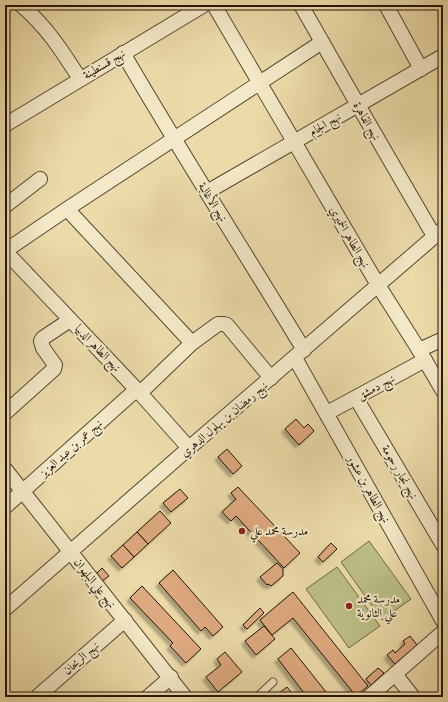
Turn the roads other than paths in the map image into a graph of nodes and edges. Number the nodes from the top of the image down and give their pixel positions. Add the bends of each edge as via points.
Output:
1 (21, 5) edge
2 (204, 5) edge
3 (214, 5) edge
4 (301, 5) edge
5 (386, 5) edge
6 (322, 42) junction
7 (123, 53) junction
8 (443, 56) edge
9 (421, 69) junction
10 (80, 79) junction
11 (259, 82) junction
12 (358, 105) junction
13 (5, 125) edge
14 (173, 139) junction
15 (294, 142) junction
16 (40, 179) dead end
17 (207, 192) junction
18 (5, 206) edge
19 (67, 208) junction
20 (439, 233) edge
21 (5, 251) edge
22 (378, 285) junction
23 (70, 320) junction
24 (443, 339) edge
25 (192, 343) junction
26 (300, 354) junction
27 (422, 355) junction
28 (271, 378) junction
29 (139, 391) junction
30 (443, 391) edge
31 (356, 398) junction
32 (5, 413) edge
33 (326, 413) junction
34 (189, 448) junction
35 (5, 469) edge
36 (23, 491) junction
37 (5, 507) edge
38 (443, 546) edge
39 (70, 551) junction
40 (5, 609) edge
41 (125, 620) junction
42 (443, 622) edge
43 (443, 632) edge
44 (394, 674) junction
45 (171, 678) junction
46 (274, 682) dead end
47 (37, 697) edge
48 (148, 697) edge
49 (185, 697) edge
50 (257, 697) edge
51 (369, 697) edge
52 (413, 697) edge

1 - 10 street via 49,32
2 - 7 street, نهج قسنطينة
3 - 11 street, نهج الطاهر الخميري
4 - 6 street, نهج القاهرة
5 - 9 street
6 - 11 street
6 - 12 street, نهج القاهرة
7 - 10 street, نهج قسنطينة
7 - 14 street, نهج الأغالبة
8 - 9 street, نهج الجام
9 - 12 street, نهج الجام
10 - 13 street, نهج قسنطينة
11 - 14 street
11 - 15 street, نهج الطاهر الخميري
12 - 15 street, نهج الجام
12 - 20 street, نهج القاهرة
14 - 17 street, نهج الأغالبة
14 - 19 street
15 - 17 street, نهج الجام
15 - 22 street, نهج الطاهر الخميري
16 - 18 street
17 - 26 street, نهج الأغالبة
19 - 21 street
19 - 25 street
20 - 22 street, نهج رمضان بن بهلول الدهري
21 - 23 street, نهج الطاهر الدبيا
22 - 26 street, نهج رمضان بن بهلول الدهري
22 - 27 street, نهج الطاهر الخميري
23 - 29 street, نهج الطاهر الدبيا
23 - 32 street via 41,341 55,365 54,369
24 - 27 street, نهج دمشق
25 - 28 street, نهج عمر بن عبد العزيز via 218,324 224,324
25 - 29 street, نهج عمر بن عبد العزيز
26 - 28 street, نهج رمضان بن بهلول الدهري
26 - 33 street, نهج الطاهر بن عشور
27 - 30 street, نهج الطاهر الخميري
27 - 31 street, نهج دمشق
28 - 34 street, نهج رمضان بن بهلول الدهري
29 - 34 street, نهج الطاهر الدبيا
29 - 36 street, نهج عمر بن عبد العزيز
31 - 33 street, نهج دمشق
31 - 38 street, نهج نجار رحومة
33 - 42 street, نهج الطاهر بن عشور
34 - 39 street, نهج رمضان بن بهلول الدهري
35 - 36 street, نهج علي البلهوان
36 - 37 street, نهج عمر بن عبد العزيز
36 - 39 street, نهج علي البلهوان
39 - 40 street, نهج رمضان بن بهلول الدهري
39 - 41 street, نهج علي البلهوان
41 - 45 street, نهج علي البلهوان
41 - 47 street, نهج الريحان
43 - 44 street
44 - 51 street
44 - 52 street
45 - 48 street
45 - 49 street, نهج علي البلهوان
46 - 50 lane

